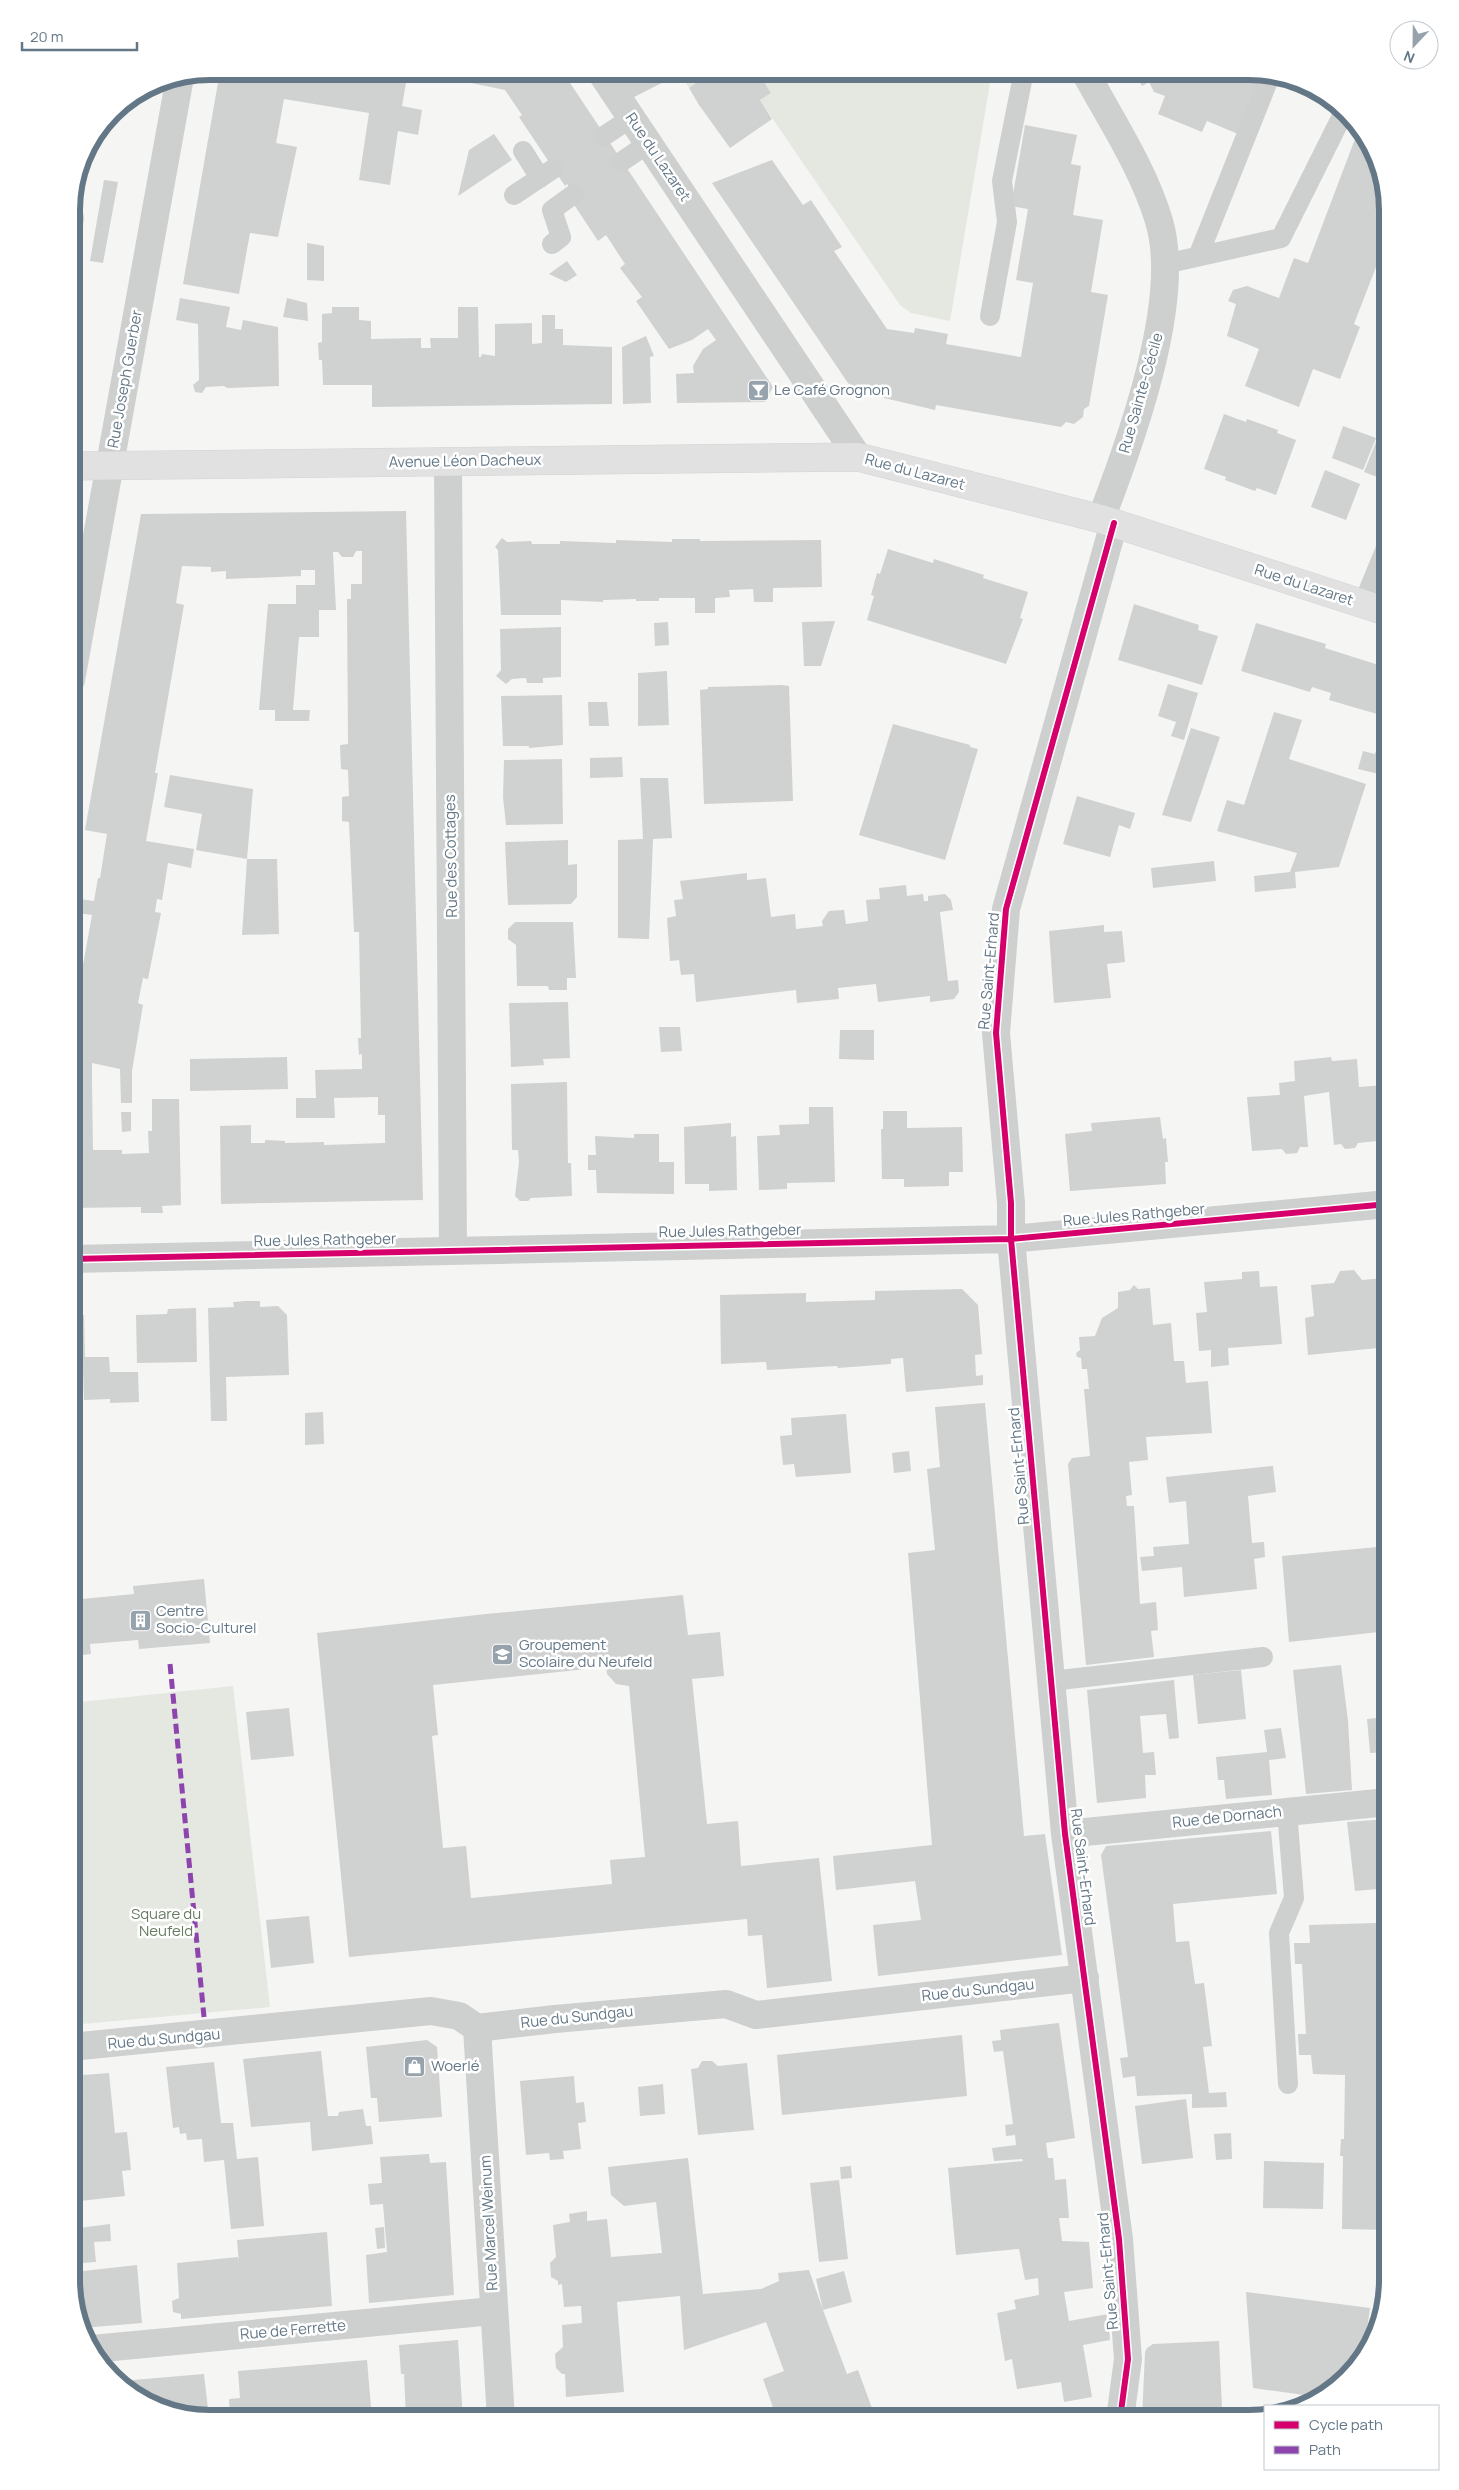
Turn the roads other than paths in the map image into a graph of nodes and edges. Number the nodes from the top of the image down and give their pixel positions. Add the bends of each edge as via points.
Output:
1 (606, 80) edge
2 (645, 80) edge
3 (1022, 80) edge
4 (1089, 80) edge
5 (1268, 81) edge
6 (179, 84) edge
7 (616, 95) junction
8 (632, 118) junction
9 (1341, 118) edge
10 (604, 136) dead end
11 (648, 143) junction
12 (523, 151) dead end
13 (622, 162) dead end
14 (574, 194) dead end
15 (514, 195) dead end
16 (552, 244) dead end
17 (1199, 254) junction
18 (1165, 264) junction
19 (990, 316) dead end
20 (858, 457) junction
21 (448, 462) junction
22 (80, 466) edge
23 (108, 466) junction
24 (1107, 521) junction
25 (1379, 592) edge
26 (1376, 608) edge
27 (80, 632) edge
28 (1379, 1205) edge
29 (1011, 1238) junction
30 (453, 1251) junction
31 (80, 1260) edge
32 (1263, 1657) dead end
33 (1051, 1681) junction
34 (1379, 1803) edge
35 (1287, 1811) junction
36 (1066, 1834) junction
37 (1085, 1978) junction
38 (477, 2028) junction
39 (80, 2047) edge
40 (1288, 2084) dead end
41 (493, 2311) junction
42 (100, 2348) edge
43 (500, 2410) edge
44 (1121, 2410) edge

1 - 7 street, Rue du Lazaret
2 - 7 lane
3 - 19 lane via 1002,181 1007,222
4 - 18 street, Rue Sainte-Cécile via 1145,182 1160,223
5 - 17 lane
6 - 23 street, Rue Joseph Guerber
7 - 8 street, Rue du Lazaret
8 - 10 lane
8 - 11 street, Rue du Lazaret
9 - 17 lane via 1282,238
11 - 13 lane
11 - 20 street, Rue du Lazaret
12 - 15 lane via 547,174
14 - 16 lane via 552,210 562,237
17 - 18 lane
18 - 24 street, Rue Sainte-Cécile via 1162,311 1154,355 1118,472
20 - 21 street, Avenue Léon Dacheux
20 - 24 street, Rue du Lazaret
21 - 23 street, Avenue Léon Dacheux
21 - 30 street, Rue des Cottages
22 - 23 street, Avenue Léon Dacheux
23 - 27 street, Rue Joseph Guerber
24 - 26 street, Rue du Lazaret
24 - 29 street, Rue Saint-Erhard via 1006,908 996,1033 1011,1203
25 - 26 lane
28 - 29 street, Rue Jules Rathgeber
29 - 30 street, Rue Jules Rathgeber
29 - 33 street, Rue Saint-Erhard
30 - 31 street, Rue Jules Rathgeber
32 - 33 lane
33 - 36 street, Rue Saint-Erhard
34 - 35 street, Rue de Dornach
35 - 36 street, Rue de Dornach
35 - 40 lane via 1294,1898 1279,1934
36 - 37 street, Rue Saint-Erhard
37 - 38 street, Rue du Sundgau via 756,2015 726,2004
37 - 44 street, Rue Saint-Erhard via 1119,2239 1128,2359
38 - 39 street, Rue du Sundgau via 459,2016 431,2011
38 - 41 street, Rue Marcel Weinum
41 - 42 street, Rue de Ferrette
41 - 43 street, Rue Marcel Weinum

